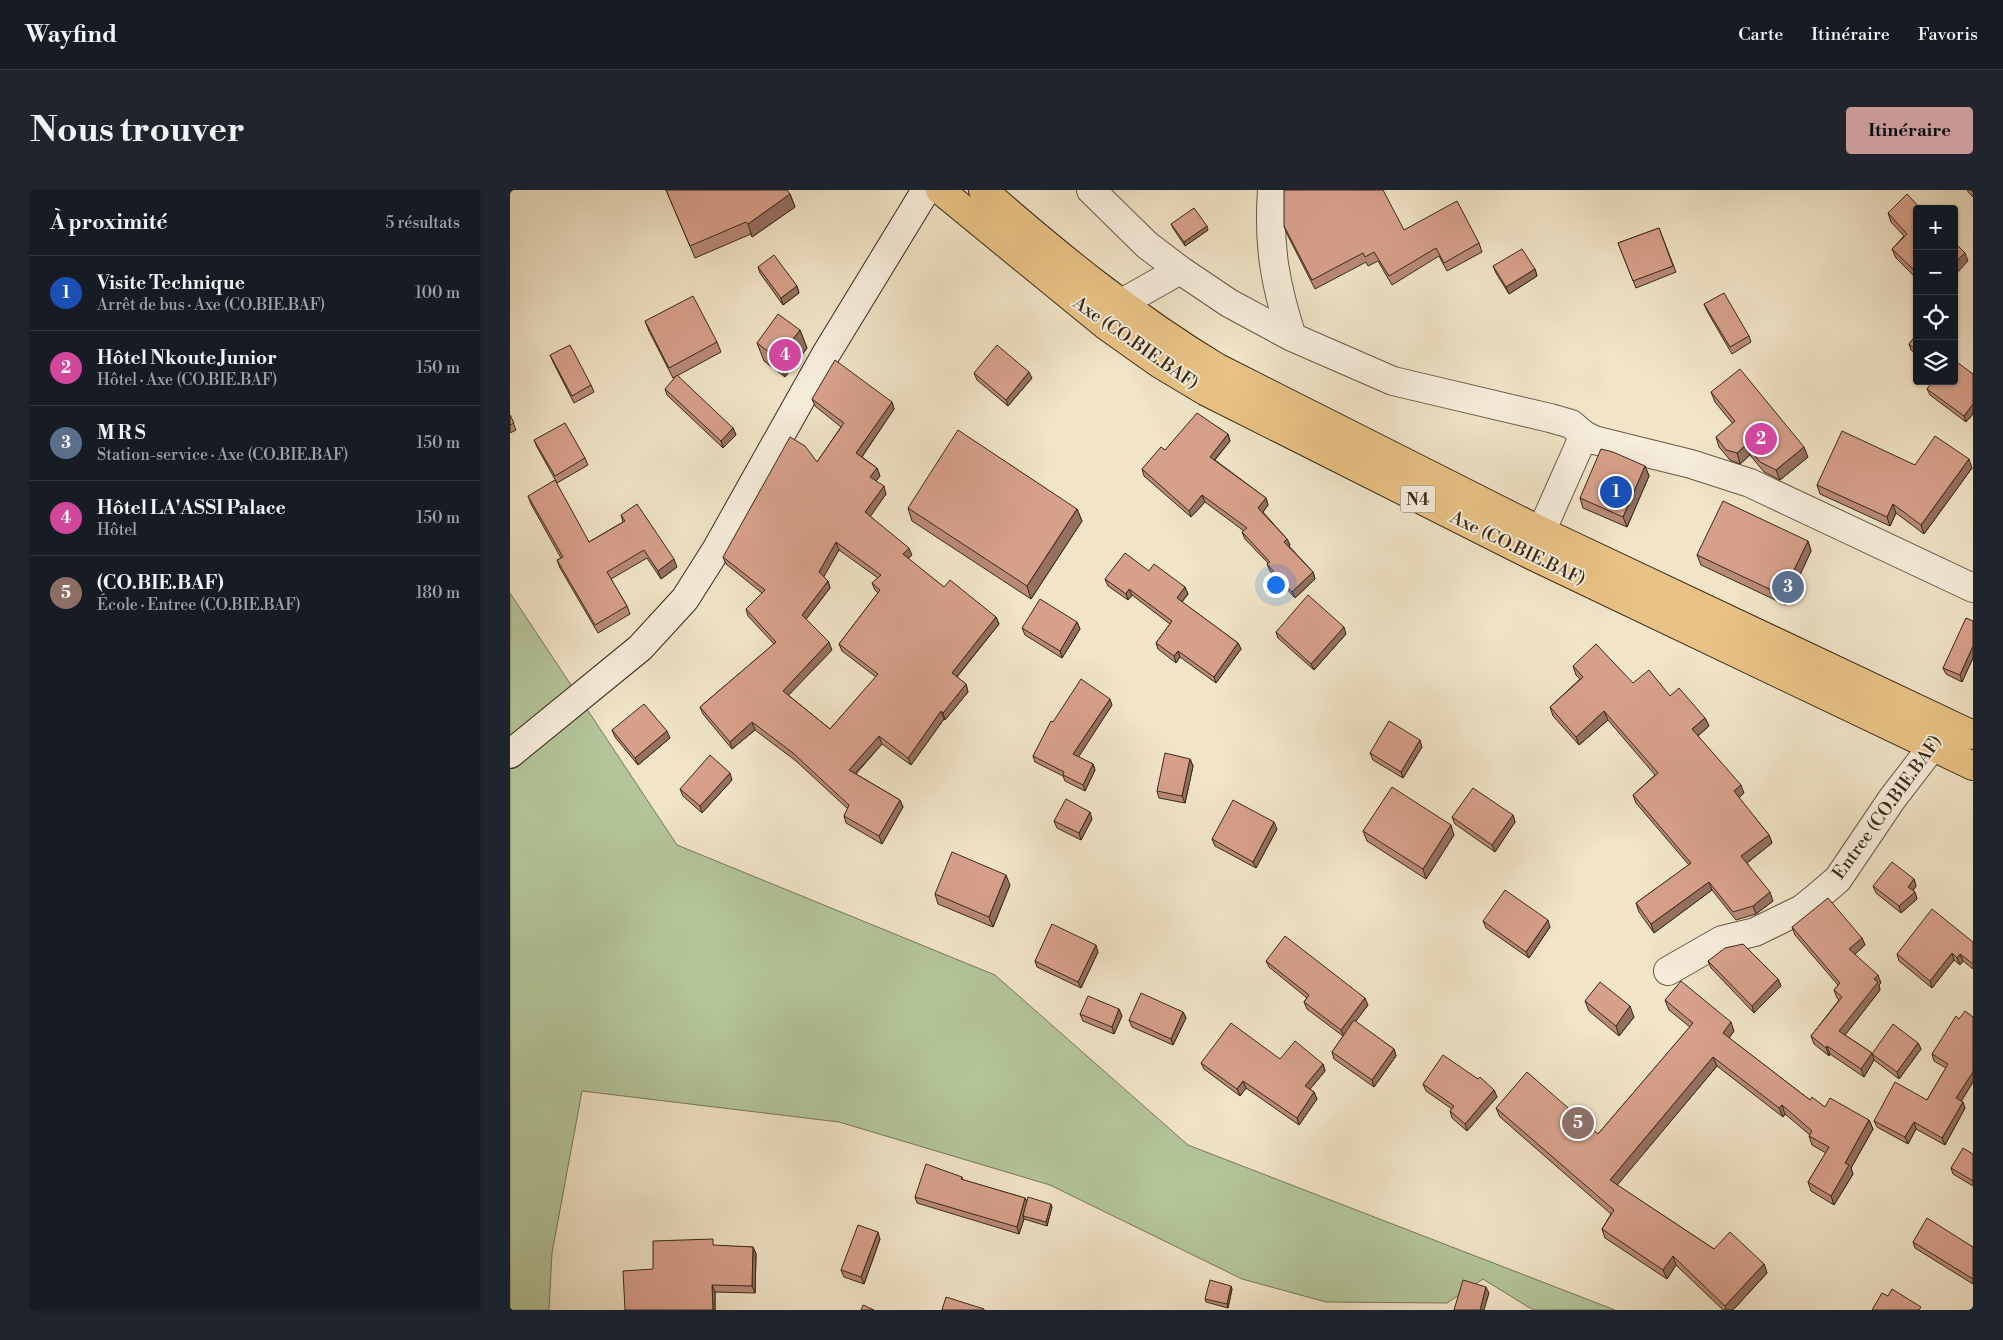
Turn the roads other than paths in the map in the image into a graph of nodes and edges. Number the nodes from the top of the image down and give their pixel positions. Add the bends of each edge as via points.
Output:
1 (926, 190) edge
2 (940, 190) edge
3 (1091, 190) edge
4 (1272, 190) edge
5 (993, 194) edge
6 (1180, 270) junction
7 (1120, 304) junction
8 (1292, 337) junction
9 (1584, 435) junction
10 (1536, 543) junction
11 (1973, 588) edge
12 (1947, 723) junction
13 (1973, 735) edge
14 (1932, 747) junction
15 (510, 754) edge
16 (1973, 766) edge
17 (1668, 971) dead end

1 - 15 street via 826,354 685,599 640,648
2 - 10 highway, Axe (CO.BIE.BAF) / N4 via 1074,301 1160,364 1206,391
3 - 6 street via 1147,245
4 - 8 street via 1270,239 1274,272
5 - 7 highway, Axe (CO.BIE.BAF) / N4
6 - 7 street
6 - 8 street via 1229,303
7 - 10 highway, Axe (CO.BIE.BAF) / N4 via 1218,368
8 - 9 street via 1393,381 1550,418 1571,424
9 - 10 street
9 - 11 street via 1750,483
10 - 12 highway, Axe (CO.BIE.BAF) / N4
10 - 14 highway, Axe (CO.BIE.BAF) / N4
12 - 13 highway, Axe (CO.BIE.BAF) / N4
12 - 14 street, Entree (CO.BIE.BAF)
14 - 16 highway, Axe (CO.BIE.BAF) / N4
14 - 17 street, Entree (CO.BIE.BAF) via 1838,879 1817,897 1754,932 1722,940

